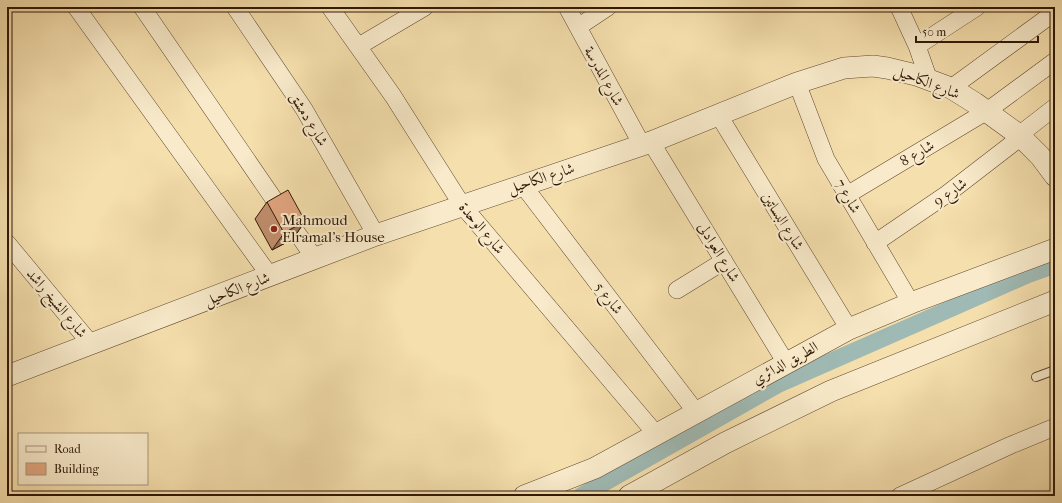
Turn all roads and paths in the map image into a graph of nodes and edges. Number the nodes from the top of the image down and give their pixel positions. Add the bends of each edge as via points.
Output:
1 (76, 7) edge
2 (142, 7) edge
3 (235, 7) edge
4 (330, 7) edge
5 (425, 7) edge
6 (567, 7) edge
7 (608, 7) edge
8 (977, 7) edge
9 (902, 8) edge
10 (1055, 12) edge
11 (578, 27) junction
12 (359, 46) junction
13 (917, 46) junction
14 (1055, 61) edge
15 (929, 80) junction
16 (797, 83) junction
17 (951, 88) junction
18 (1055, 107) edge
19 (987, 111) junction
20 (718, 114) junction
21 (1020, 136) junction
22 (647, 143) junction
23 (1053, 168) edge
24 (522, 184) junction
25 (847, 195) junction
26 (462, 205) junction
27 (376, 235) junction
28 (875, 243) junction
29 (7, 244) edge
30 (1055, 249) edge
31 (315, 259) junction
32 (724, 261) junction
33 (270, 276) junction
34 (677, 290) dead end
35 (1055, 301) edge
36 (911, 303) junction
37 (849, 328) junction
38 (91, 344) junction
39 (786, 363) junction
40 (1055, 370) edge
41 (7, 376) edge
42 (1036, 377) dead end
43 (696, 412) junction
44 (1055, 427) edge
45 (656, 434) junction
46 (524, 496) edge
47 (629, 496) edge
48 (900, 496) edge

1 - 33 street
2 - 31 street
3 - 27 street, شارع دمشق via 304,109
4 - 12 street, شارع الوحدة
5 - 12 street
6 - 11 street, شارع المدرسة
7 - 11 street
8 - 13 street
9 - 13 street
10 - 17 street
11 - 22 street, شارع المدرسة
12 - 26 street, شارع الوحدة
13 - 15 street
14 - 19 street, شارع 8
15 - 16 street, شارع الكاحيل via 902,70 873,66 844,68
15 - 17 street, شارع الكاحيل
16 - 20 street, شارع الكاحيل
16 - 25 street, شارع 7 via 826,159
17 - 19 street, شارع الكاحيل
18 - 21 street, شارع 9
19 - 21 street, شارع الكاحيل
19 - 25 street, شارع 8
20 - 22 street, شارع الكاحيل
20 - 37 street, شارع البساتين
21 - 23 street, شارع الكاحيل
21 - 28 street, شارع 9 via 948,194
22 - 24 street, شارع الكاحيل
22 - 32 street, شارع العوادلى
24 - 26 street, شارع الكاحيل
24 - 43 street, شارع 5
25 - 28 street, شارع 7
26 - 27 street, شارع الكاحيل
26 - 45 street, شارع الوحدة
27 - 31 street, شارع الكاحيل
28 - 36 street, شارع 7
29 - 38 street, شارع الشيخ راشد
30 - 36 street, الطريق الدائري
31 - 33 street, شارع الكاحيل
32 - 34 street
32 - 39 street, شارع العوادلى
33 - 38 street, شارع الكاحيل
35 - 47 street via 830,391 731,440
36 - 37 street, الطريق الدائري
37 - 39 street, الطريق الدائري
38 - 41 street, شارع الكاحيل
39 - 43 street, الطريق الدائري
40 - 42 lane
43 - 45 street, الطريق الدائري
44 - 48 street
45 - 46 street, الطريق الدائري via 595,468

